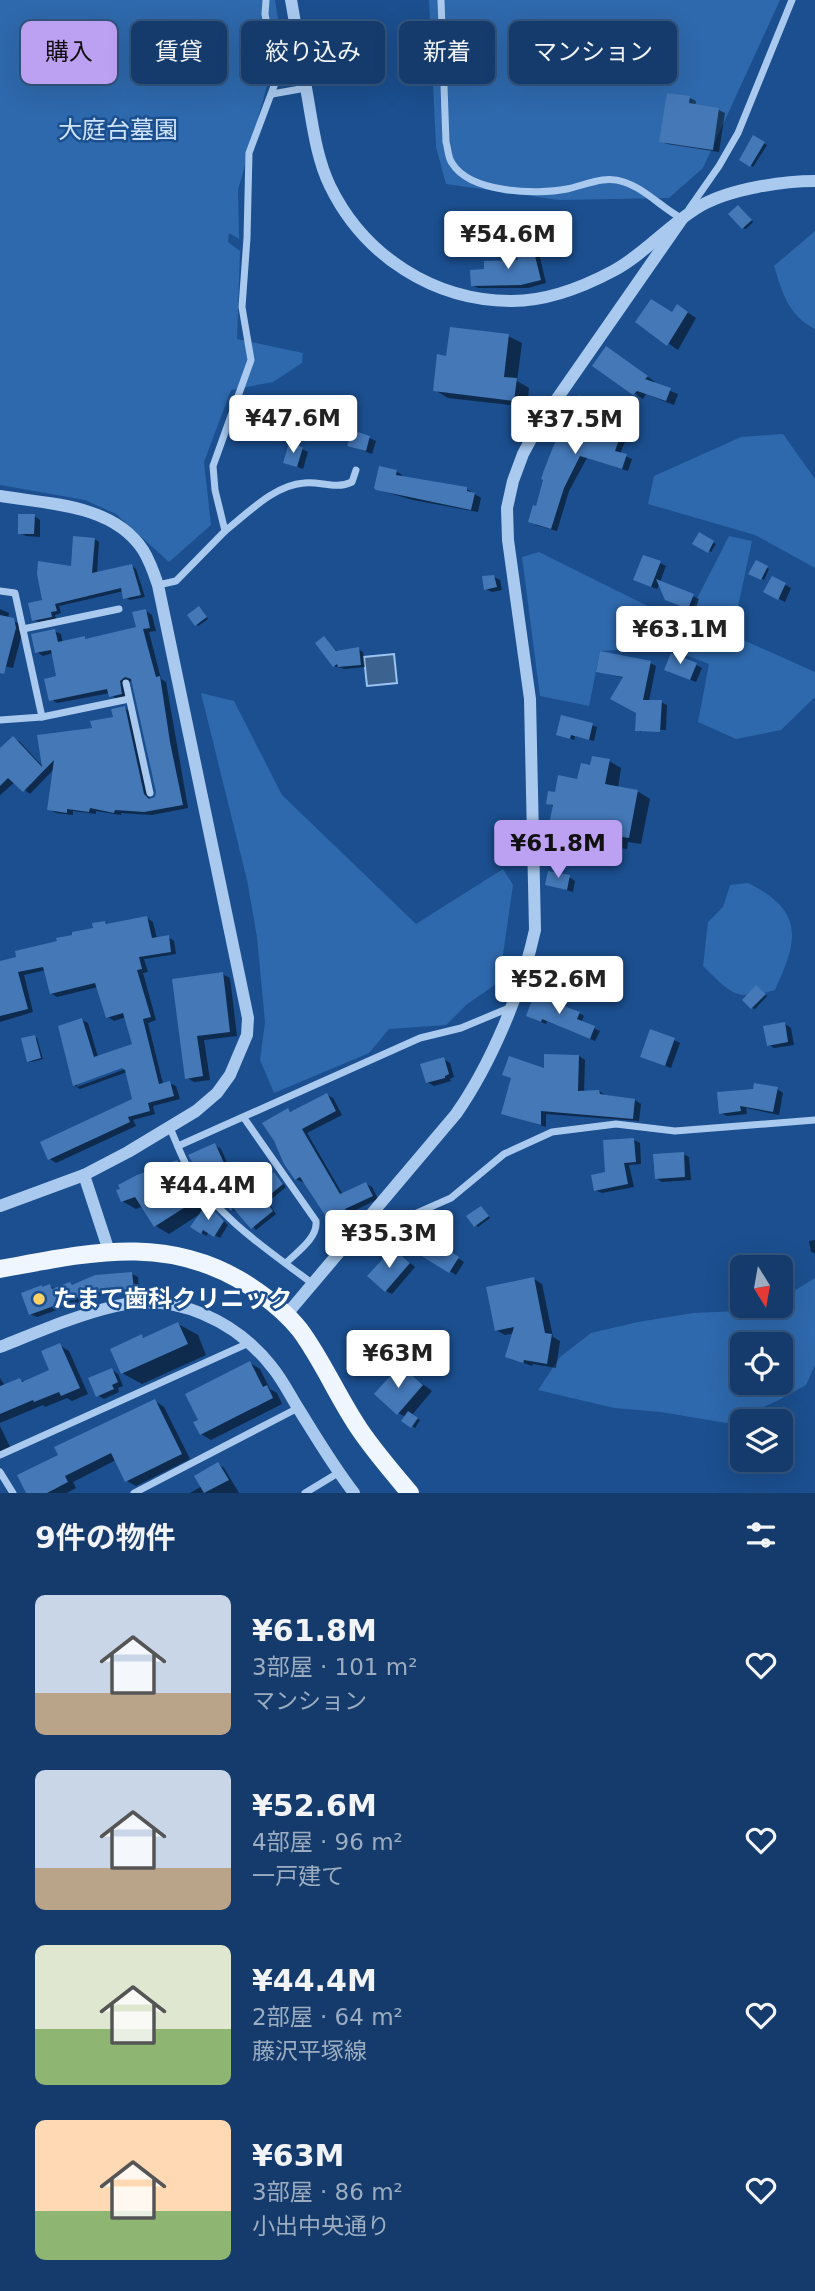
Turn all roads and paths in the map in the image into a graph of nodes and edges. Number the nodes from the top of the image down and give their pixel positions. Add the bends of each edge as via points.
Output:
1 (266, 0) edge
2 (291, 0) edge
3 (441, 0) edge
4 (792, 0) edge
5 (306, 88) junction
6 (272, 94) junction
7 (815, 181) edge
8 (682, 219) junction
9 (356, 470) dead end
10 (0, 496) edge
11 (225, 531) junction
12 (158, 586) junction
13 (0, 591) edge
14 (118, 609) dead end
15 (23, 629) junction
16 (126, 683) dead end
17 (129, 699) junction
18 (42, 717) junction
19 (0, 720) edge
20 (149, 793) dead end
21 (510, 1008) junction
22 (244, 1118) junction
23 (815, 1119) edge
24 (170, 1128) junction
25 (178, 1146) junction
26 (84, 1175) junction
27 (0, 1206) edge
28 (369, 1215) junction
29 (109, 1251) junction
30 (286, 1264) junction
31 (0, 1269) edge
32 (313, 1284) junction
33 (287, 1314) junction
34 (251, 1342) junction
35 (0, 1347) edge
36 (298, 1408) junction
37 (0, 1455) edge
38 (0, 1472) edge
39 (338, 1473) junction
40 (13, 1493) edge
41 (134, 1493) edge
42 (305, 1493) edge
43 (354, 1493) edge
44 (410, 1493) edge

1 - 6 street via 277,78
2 - 5 street
3 - 8 street via 446,142 451,162 463,174 515,192 568,189 603,179 625,182
4 - 8 street via 738,133
5 - 6 street
5 - 8 street via 330,186 352,222 399,268 429,284 469,296 513,301 549,297 616,270
6 - 11 street via 249,153 242,307 251,360 213,466
7 - 8 street via 718,198
8 - 21 street via 555,400 523,454 507,508 530,699 535,930
9 - 11 street via 352,482 343,486 304,482 287,487
10 - 12 street via 74,508 113,521 142,548
11 - 12 street via 176,581
12 - 24 street via 248,1018 247,1035 224,1084
13 - 15 street via 15,593
14 - 15 street
15 - 18 street
16 - 17 street
17 - 18 street
17 - 20 street
18 - 19 street
21 - 22 street via 420,1038
21 - 28 street via 475,1087
22 - 25 street
22 - 30 street via 316,1221 314,1235
23 - 28 street via 674,1131 616,1124 551,1132 505,1154 451,1198 401,1220
24 - 25 street
24 - 26 street
25 - 30 street via 214,1201
26 - 27 street
26 - 29 street
28 - 32 street
29 - 31 main road
29 - 33 main road via 166,1252 202,1262 237,1278
30 - 32 street
32 - 33 street
33 - 44 main road via 360,1430
34 - 35 street via 222,1321 191,1309 155,1303 119,1305
34 - 36 street via 274,1368
34 - 37 street
36 - 39 street
36 - 41 street
38 - 40 street
39 - 42 street
39 - 43 street

